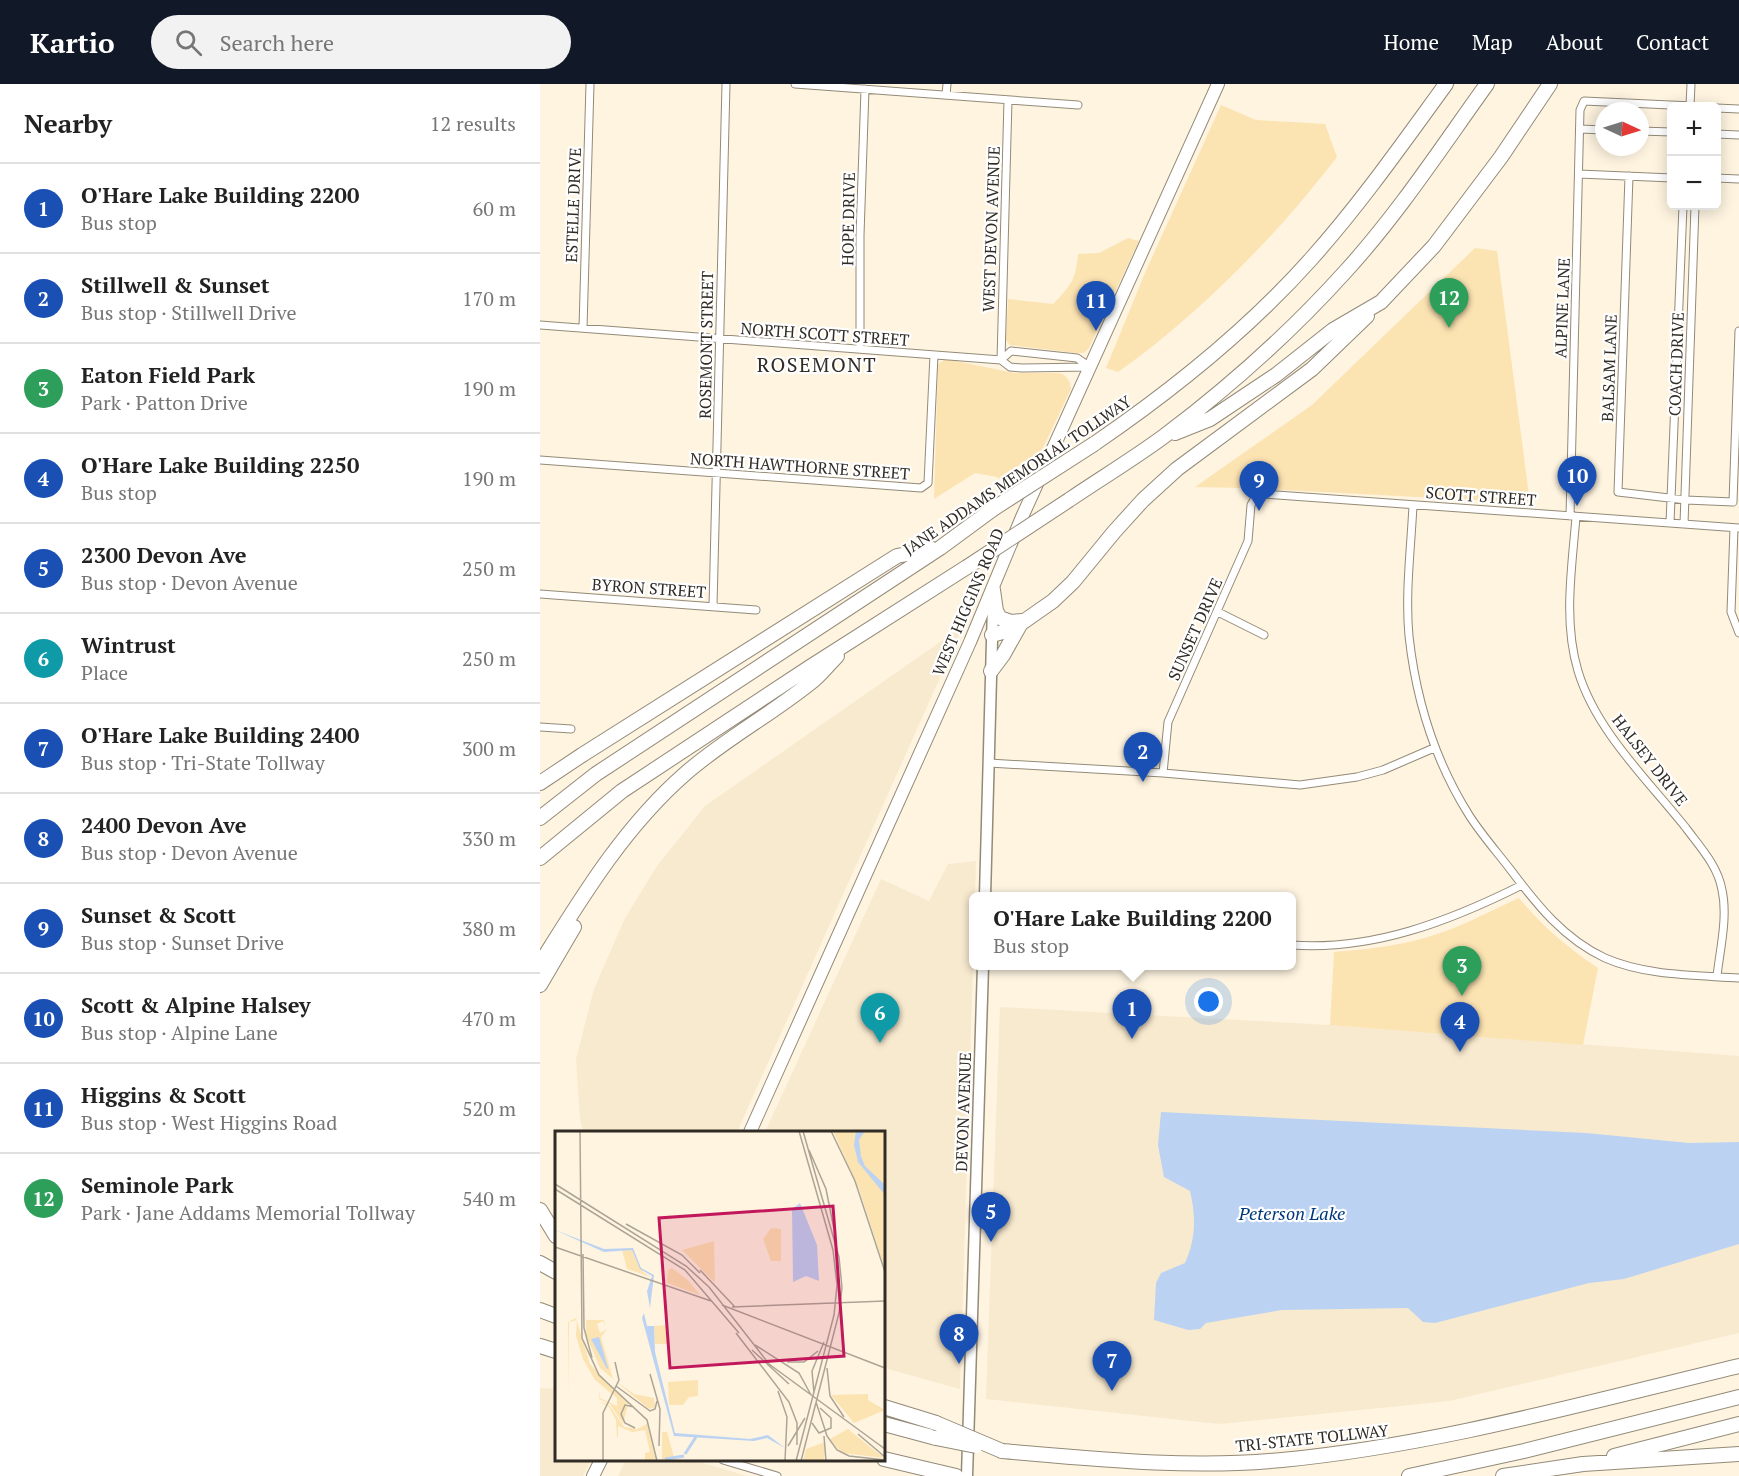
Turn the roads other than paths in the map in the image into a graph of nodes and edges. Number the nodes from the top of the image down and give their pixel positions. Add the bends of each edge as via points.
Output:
1 (590, 84) edge
2 (726, 84) edge
3 (795, 84) edge
4 (947, 84) edge
5 (1218, 84) edge
6 (1446, 84) edge
7 (1487, 84) edge
8 (1550, 84) edge
9 (1691, 84) edge
10 (865, 89) junction
11 (946, 95) junction
12 (1008, 100) junction
13 (1690, 102) edge
14 (1078, 105) dead end
15 (1667, 105) edge
16 (1721, 108) edge
17 (1739, 109) edge
18 (1580, 129) junction
19 (1595, 130) edge
20 (1649, 131) edge
21 (1667, 132) edge
22 (1721, 134) edge
23 (1739, 135) edge
24 (1579, 174) junction
25 (1629, 176) junction
26 (1667, 178) edge
27 (1721, 178) edge
28 (1739, 179) edge
29 (1683, 210) edge
30 (1695, 210) edge
31 (1381, 302) junction
32 (540, 325) edge
33 (583, 328) junction
34 (1739, 331) edge
35 (720, 339) junction
36 (860, 349) junction
37 (934, 355) junction
38 (1001, 360) junction
39 (1090, 368) junction
40 (1162, 438) junction
41 (540, 460) edge
42 (716, 473) junction
43 (1256, 496) joint
44 (1671, 499) junction
45 (1686, 500) junction
46 (1413, 505) junction
47 (1573, 516) junction
48 (1670, 523) junction
49 (1684, 524) junction
50 (1736, 528) edge
51 (940, 548) junction
52 (993, 590) junction
53 (540, 594) edge
54 (712, 606) junction
55 (756, 610) dead end
56 (1218, 612) junction
57 (1022, 621) junction
58 (1739, 633) edge
59 (992, 635) junction
60 (1264, 635) dead end
61 (972, 638) junction
62 (850, 642) junction
63 (991, 671) junction
64 (540, 727) edge
65 (571, 729) dead end
66 (1434, 748) junction
67 (989, 763) junction
68 (1162, 773) junction
69 (540, 783) edge
70 (540, 818) edge
71 (540, 858) edge
72 (601, 870) junction
73 (1522, 885) junction
74 (985, 892) edge
75 (1296, 945) edge
76 (540, 964) edge
77 (983, 970) edge
78 (1717, 976) junction
79 (1739, 978) edge
80 (540, 985) edge
81 (750, 1131) edge
82 (540, 1210) edge
83 (555, 1234) edge
84 (540, 1263) edge
85 (555, 1271) edge
86 (540, 1310) edge
87 (555, 1316) edge
88 (540, 1346) edge
89 (555, 1351) edge
90 (1739, 1366) edge
91 (1739, 1397) edge
92 (885, 1407) edge
93 (885, 1424) edge
94 (1739, 1424) edge
95 (1002, 1451) junction
96 (1739, 1454) edge
97 (885, 1459) edge
98 (600, 1461) edge
99 (726, 1461) edge
100 (1583, 1464) junction
101 (593, 1476) edge
102 (777, 1476) edge
103 (956, 1476) edge
104 (967, 1476) edge
105 (1409, 1476) edge
106 (1503, 1476) edge

1 - 33 street, ESTELLE DRIVE
2 - 35 street, ROSEMONT STREET
3 - 10 street
4 - 11 street
5 - 39 main road, WEST HIGGINS ROAD
6 - 51 highway, JANE ADDAMS MEMORIAL TOLLWAY, bridge via 1361,200 1275,297 1156,400
7 - 40 highway via 1411,191 1345,273 1245,371
8 - 31 highway via 1434,246
9 - 13 street
10 - 11 street
10 - 36 street, HOPE DRIVE
11 - 12 street
12 - 14 street
12 - 38 street, WEST DEVON AVENUE
15 - 18 street, ALPINE LANE via 1584,101
16 - 17 street
18 - 19 street
18 - 24 street, ALPINE LANE
20 - 21 street
22 - 23 street
24 - 25 street
24 - 47 street, ALPINE LANE
25 - 26 street
25 - 44 street, BALSAM LANE via 1618,492
27 - 28 street
29 - 44 street, COACH DRIVE
30 - 45 street, COACH DRIVE
31 - 40 highway via 1333,330 1276,375 1210,419
31 - 57 highway via 1312,369 1177,469 1143,500 1073,582
32 - 33 street, NORTH SCOTT STREET
33 - 35 street, NORTH SCOTT STREET
34 - 45 street, BALSAM LANE via 1733,502
35 - 36 street, NORTH SCOTT STREET
35 - 42 street, ROSEMONT STREET
36 - 37 street, NORTH SCOTT STREET
37 - 38 street, NORTH SCOTT STREET
37 - 42 street, NORTH HAWTHORNE STREET via 928,483 921,488
38 - 39 street, NORTH SCOTT STREET via 1010,367
38 - 39 street, NORTH SCOTT STREET via 1011,351 1048,354 1077,358
39 - 52 main road, WEST HIGGINS ROAD
40 - 62 highway, bridge
41 - 42 street, NORTH HAWTHORNE STREET
42 - 54 street, ROSEMONT STREET
43 - 46 street, SCOTT STREET
43 - 56 street, SUNSET DRIVE via 1251,505 1248,541
44 - 45 street, BALSAM LANE
44 - 48 street, COACH DRIVE
45 - 49 street, COACH DRIVE
46 - 47 street, SCOTT STREET
46 - 66 street via 1409,635
47 - 48 street, SCOTT STREET
47 - 78 street, HALSEY DRIVE via 1570,630 1578,671 1597,715 1712,862 1723,898
48 - 49 street, SCOTT STREET
49 - 50 street, SCOTT STREET
50 - 58 street via 1731,612
51 - 69 highway via 897,556
51 - 70 highway, JANE ADDAMS MEMORIAL TOLLWAY via 605,768
52 - 57 highway via 1000,618
52 - 59 main road
52 - 61 main road, WEST HIGGINS ROAD
53 - 54 street, BYRON STREET
54 - 55 street, BYRON STREET
56 - 60 street
56 - 68 street, SUNSET DRIVE via 1168,722
57 - 59 highway via 1013,629
57 - 63 highway
59 - 61 main road
59 - 63 main road
61 - 81 main road, WEST HIGGINS ROAD
62 - 71 highway via 622,791
62 - 72 highway via 816,678 710,754 664,793
63 - 67 main road
64 - 65 street
66 - 68 street via 1383,770 1300,785
66 - 73 street via 1469,816
67 - 68 street
67 - 74 main road
72 - 76 highway
72 - 80 highway via 586,905
73 - 75 street via 1442,922 1399,934 1351,943
73 - 78 street via 1578,944 1607,959 1647,971
77 - 104 main road, DEVON AVENUE
78 - 79 street
82 - 83 highway
84 - 85 highway
86 - 87 highway
88 - 89 highway
90 - 95 highway, TRI-STATE TOLLWAY via 1393,1446 1282,1460 1150,1463
91 - 105 highway
92 - 95 highway, bridge via 936,1423
93 - 95 highway, TRI-STATE TOLLWAY, bridge
94 - 100 highway
96 - 100 highway
97 - 103 highway
98 - 101 main road
99 - 102 street
100 - 106 highway

